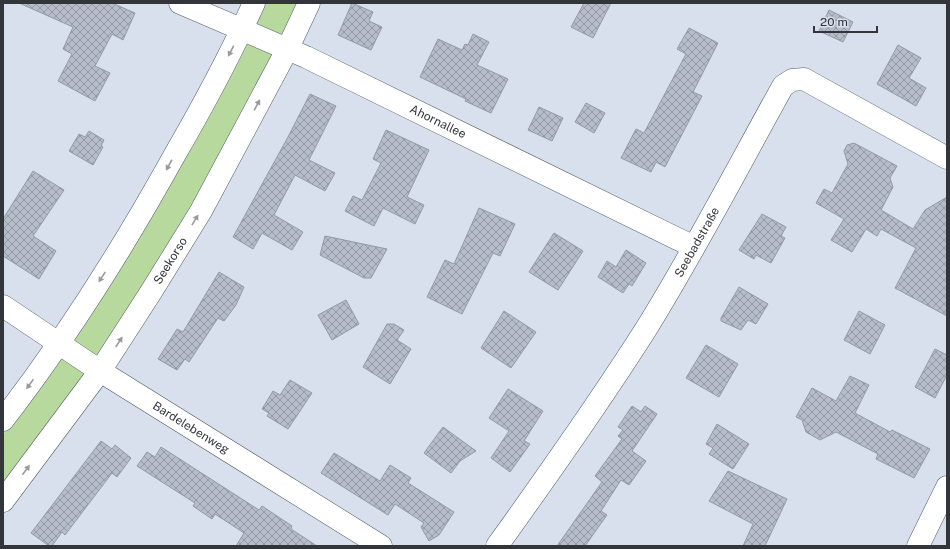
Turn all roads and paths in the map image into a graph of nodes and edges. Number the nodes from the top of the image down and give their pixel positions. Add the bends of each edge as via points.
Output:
1 (180, 3) edge
2 (254, 3) edge
3 (309, 3) edge
4 (242, 30) junction
5 (287, 50) junction
6 (947, 158) edge
7 (694, 247) junction
8 (3, 306) edge
9 (59, 343) junction
10 (100, 371) junction
11 (3, 420) edge
12 (947, 487) edge
13 (3, 501) edge
14 (382, 546) edge
15 (497, 546) edge
16 (918, 546) edge

1 - 4 street, Ahornallee
2 - 4 street
3 - 5 street, Seekorso
4 - 5 street, Ahornallee
4 -> 9 street via 157,187
5 - 7 street, Ahornallee
10 -> 5 street, Seekorso via 200,211
6 - 7 street, Seebadstraße via 804,79 792,80 783,86
7 - 15 street, Seebadstraße via 646,329
8 - 9 street, Bardelebenweg
9 - 10 street, Bardelebenweg
9 -> 11 street
13 -> 10 street, Seekorso
10 - 14 street, Bardelebenweg
12 - 16 street

